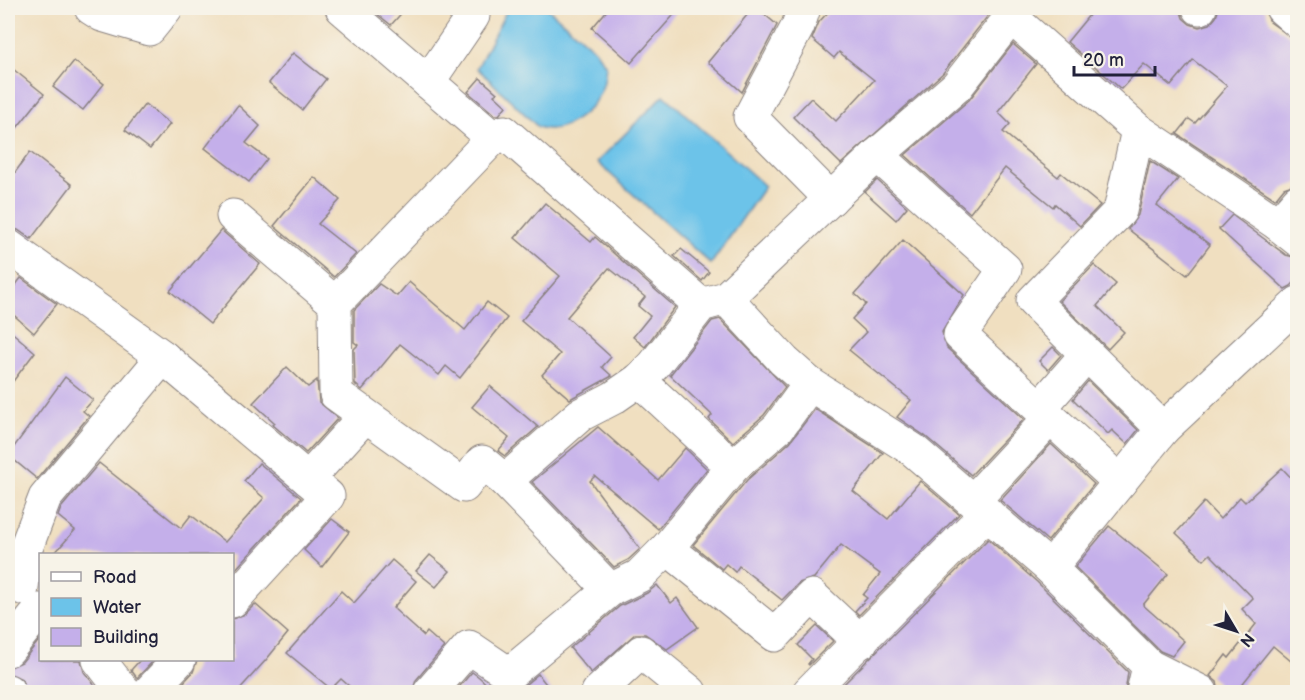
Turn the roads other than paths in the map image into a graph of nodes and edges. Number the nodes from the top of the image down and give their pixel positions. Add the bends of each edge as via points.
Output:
1 (91, 8) edge
2 (166, 8) edge
3 (342, 8) edge
4 (464, 8) edge
5 (804, 8) edge
6 (1282, 8) edge
7 (1015, 12) edge
8 (1298, 22) edge
9 (428, 82) junction
10 (1138, 130) junction
11 (493, 138) junction
12 (877, 154) junction
13 (831, 199) junction
14 (233, 216) dead end
15 (1291, 222) edge
16 (8, 246) edge
17 (713, 302) junction
18 (335, 303) junction
19 (1298, 303) edge
20 (1087, 354) junction
21 (163, 357) junction
22 (639, 380) junction
23 (810, 384) junction
24 (1045, 413) junction
25 (365, 416) junction
26 (1163, 429) junction
27 (733, 467) junction
28 (308, 479) junction
29 (505, 481) junction
30 (1120, 482) junction
31 (980, 507) junction
32 (667, 548) junction
33 (1050, 568) junction
34 (610, 590) junction
35 (28, 594) edge
36 (234, 599) edge
37 (861, 642) junction
38 (8, 650) edge
39 (100, 661) edge
40 (178, 661) edge
41 (1146, 679) edge
42 (517, 683) edge
43 (124, 693) edge
44 (149, 693) edge
45 (429, 693) edge
46 (598, 693) edge
47 (690, 693) edge
48 (809, 693) edge
49 (1201, 693) edge

1 - 2 street via 149,29
3 - 9 street
4 - 9 street via 472,16
5 - 13 street via 750,117
6 - 8 street
7 - 10 street
7 - 12 street via 957,86
9 - 11 street
10 - 15 street
10 - 20 street via 1120,211 1033,301
11 - 17 street via 504,132
11 - 18 street
12 - 13 street
12 - 24 street via 1005,270 960,335
13 - 17 street
14 - 18 street
16 - 21 street
17 - 22 street
17 - 23 street
18 - 25 street via 336,394
19 - 26 street
20 - 24 street
20 - 26 street
21 - 28 street
21 - 35 street via 45,498 26,548
22 - 27 street
22 - 29 street via 580,415
23 - 27 street via 778,429
23 - 31 street via 914,450
24 - 30 street
24 - 31 street
25 - 28 street
25 - 29 street via 464,486 482,462
26 - 30 street
27 - 32 street
28 - 36 street via 328,496
29 - 34 street
30 - 33 street
31 - 33 street
31 - 37 street
32 - 34 street via 639,576
32 - 37 street via 775,635 812,596
33 - 41 street
34 - 42 street
35 - 38 street
37 - 48 street
39 - 43 street
40 - 44 street
41 - 49 street
42 - 45 street via 469,647
46 - 47 street via 641,652

